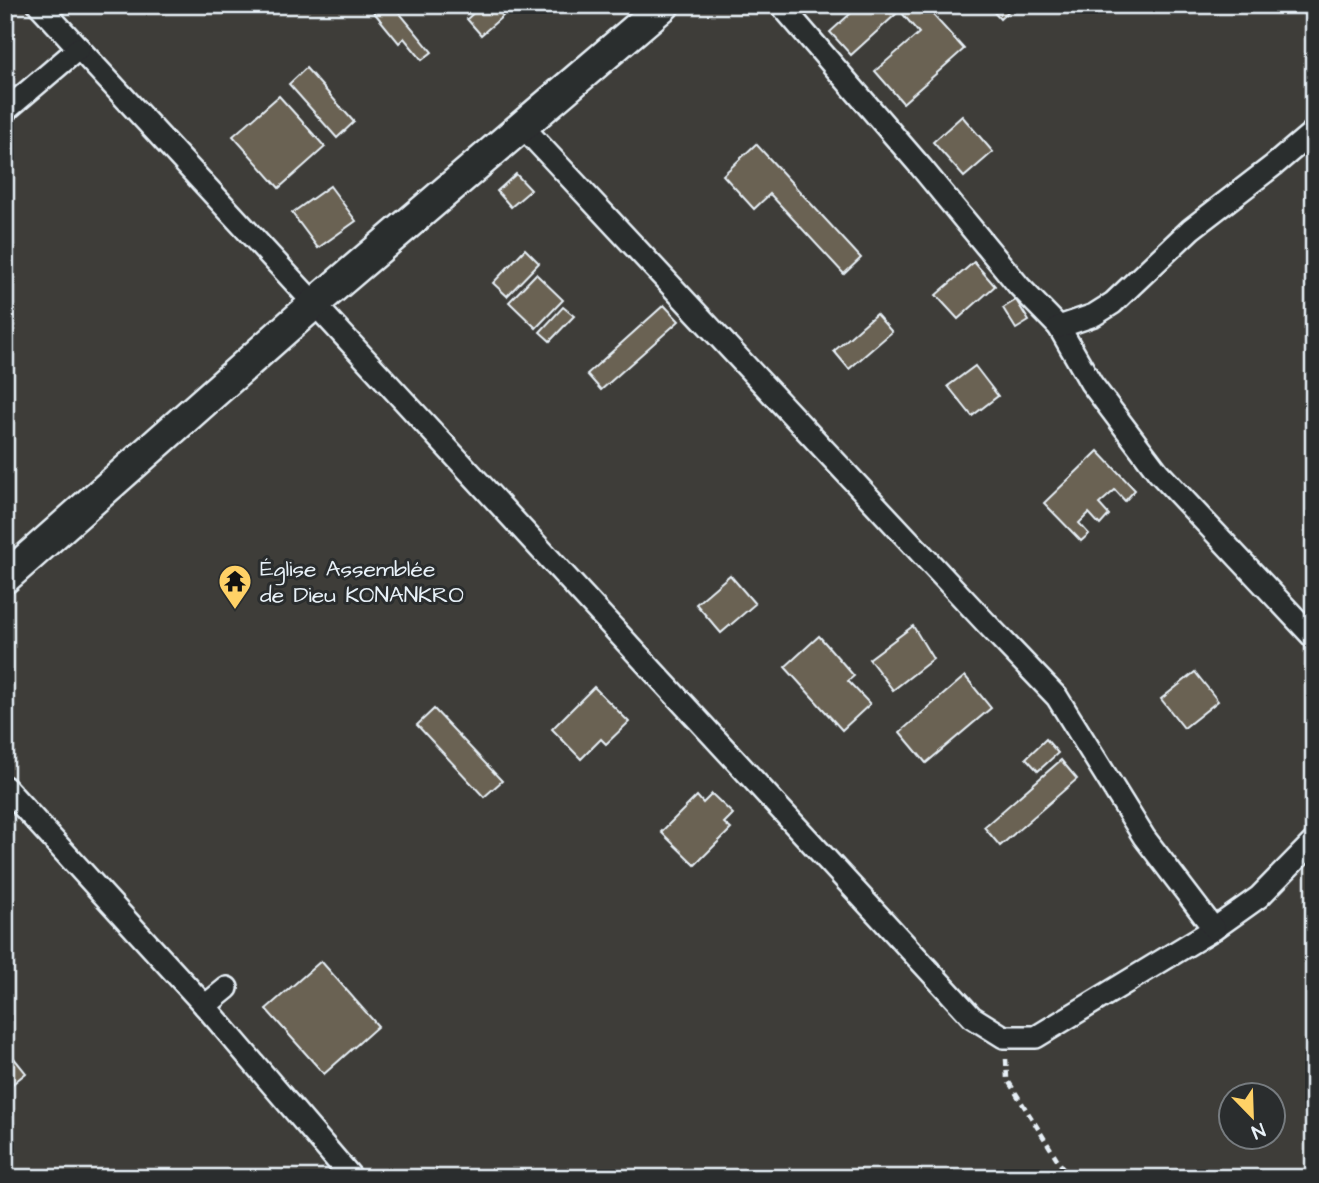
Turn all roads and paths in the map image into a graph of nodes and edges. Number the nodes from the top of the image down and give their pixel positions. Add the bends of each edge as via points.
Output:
1 (39, 5) edge
2 (664, 5) edge
3 (781, 5) edge
4 (79, 48) junction
5 (5, 111) edge
6 (522, 126) junction
7 (1314, 131) edge
8 (314, 304) junction
9 (1059, 327) junction
10 (5, 578) edge
11 (1314, 638) edge
12 (5, 787) edge
13 (1314, 841) edge
14 (1214, 929) junction
15 (228, 988) dead end
16 (205, 1006) junction
17 (1004, 1037) junction
18 (352, 1178) edge
19 (1069, 1178) edge

1 - 4 street
2 - 6 street
3 - 9 street
4 - 5 street
4 - 8 street
6 - 8 street
6 - 14 street via 1057,697 1144,837
7 - 9 street via 1191,229 1113,303
8 - 10 street
8 - 17 street via 972,1017
9 - 11 street via 1091,383 1158,472
12 - 16 street
13 - 14 street via 1259,897
14 - 17 street via 1035,1037
15 - 16 street
16 - 18 street
17 - 19 path via 1007,1079

